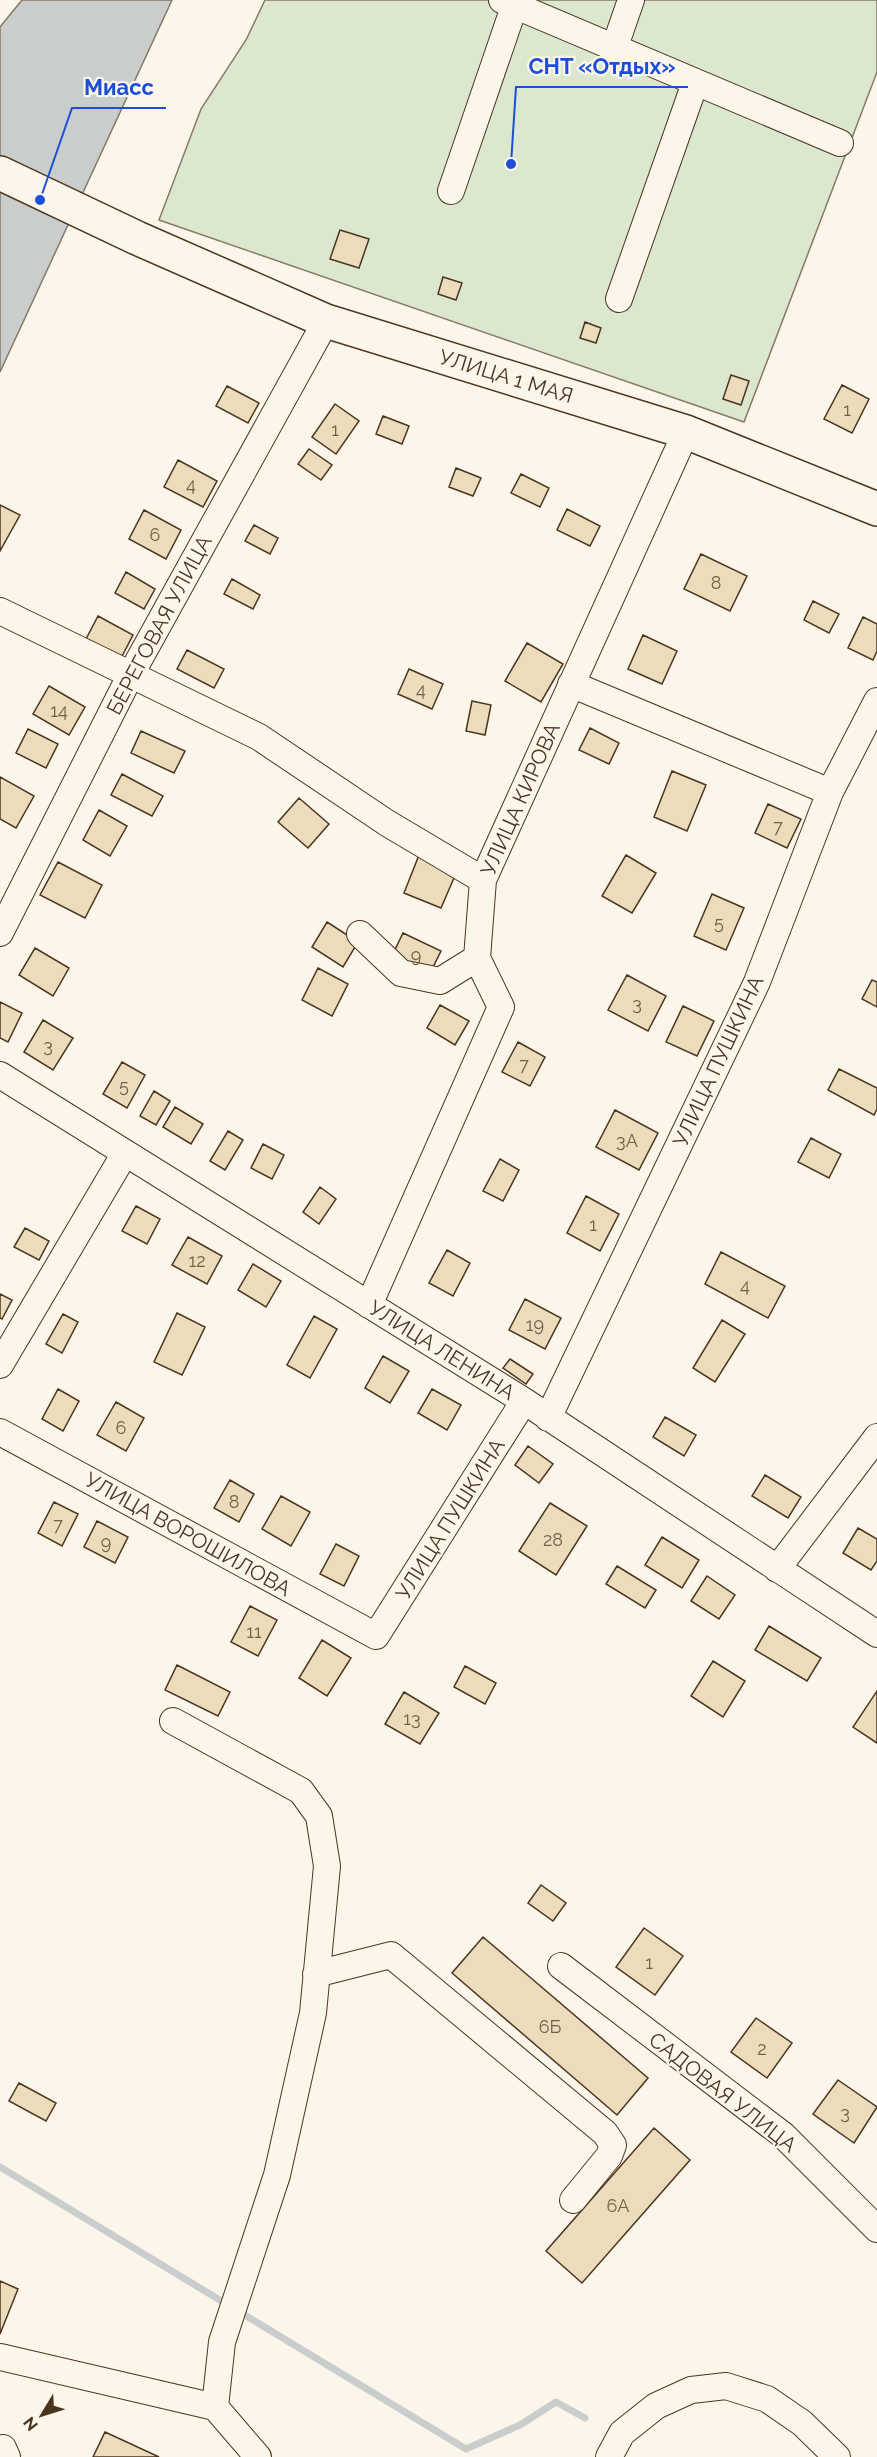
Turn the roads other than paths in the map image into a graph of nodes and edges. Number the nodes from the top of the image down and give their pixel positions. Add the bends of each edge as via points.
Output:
1 (632, 0) edge
2 (508, 3) edge
3 (614, 49) junction
4 (695, 83) junction
5 (840, 143) dead end
6 (0, 173) edge
7 (451, 191) dead end
8 (618, 299) dead end
9 (326, 321) junction
10 (686, 432) junction
11 (877, 509) edge
12 (0, 611) edge
13 (130, 676) junction
14 (572, 684) junction
15 (877, 701) edge
16 (830, 792) junction
17 (483, 880) junction
18 (0, 933) edge
19 (360, 934) dead end
20 (477, 958) junction
21 (0, 1075) edge
22 (125, 1153) junction
23 (369, 1305) junction
24 (0, 1365) edge
25 (524, 1401) junction
26 (549, 1418) junction
27 (0, 1432) edge
28 (877, 1437) edge
29 (777, 1569) junction
30 (877, 1634) edge
31 (376, 1636) joint
32 (173, 1721) dead end
33 (561, 1966) dead end
34 (316, 1974) junction
35 (573, 2200) dead end
36 (877, 2229) edge
37 (0, 2357) edge
38 (215, 2407) junction
39 (258, 2457) edge
40 (609, 2457) edge
41 (837, 2457) edge

1 - 3 street
2 - 3 street
2 - 7 street
3 - 4 street
4 - 5 street
4 - 8 street
6 - 9 main road, УЛИЦА 1 МАЯ
9 - 10 main road, УЛИЦА 1 МАЯ
9 - 13 street, БЕРЕГОВАЯ УЛИЦА
10 - 11 main road, УЛИЦА 1 МАЯ
10 - 14 street, УЛИЦА КИРОВА
12 - 13 street
13 - 17 street via 259,737 387,823
13 - 18 street, БЕРЕГОВАЯ УЛИЦА
14 - 16 street
14 - 17 street, УЛИЦА КИРОВА
15 - 16 street, УЛИЦА ПУШКИНА
16 - 26 street, УЛИЦА ПУШКИНА via 757,982
17 - 20 street, УЛИЦА КИРОВА
19 - 20 street via 401,973 440,981
20 - 23 street via 501,1007
21 - 22 street, УЛИЦА ЛЕНИНА
22 - 23 street, УЛИЦА ЛЕНИНА
22 - 24 street
23 - 25 street, УЛИЦА ЛЕНИНА
25 - 26 street, УЛИЦА ЛЕНИНА
25 - 31 street, УЛИЦА ПУШКИНА
26 - 29 street, УЛИЦА ЛЕНИНА
27 - 31 street, УЛИЦА ВОРОШИЛОВА
28 - 29 street
29 - 30 street, УЛИЦА ЛЕНИНА
32 - 34 street via 301,1791 319,1816 327,1866
33 - 36 street, САДОВАЯ УЛИЦА via 783,2135
34 - 35 street via 392,1955 605,2133 613,2145 609,2156
34 - 38 street via 313,2013 277,2175 222,2342
37 - 38 street
38 - 39 street
40 - 41 street via 622,2433 656,2406 691,2390 726,2386 767,2399 802,2423

